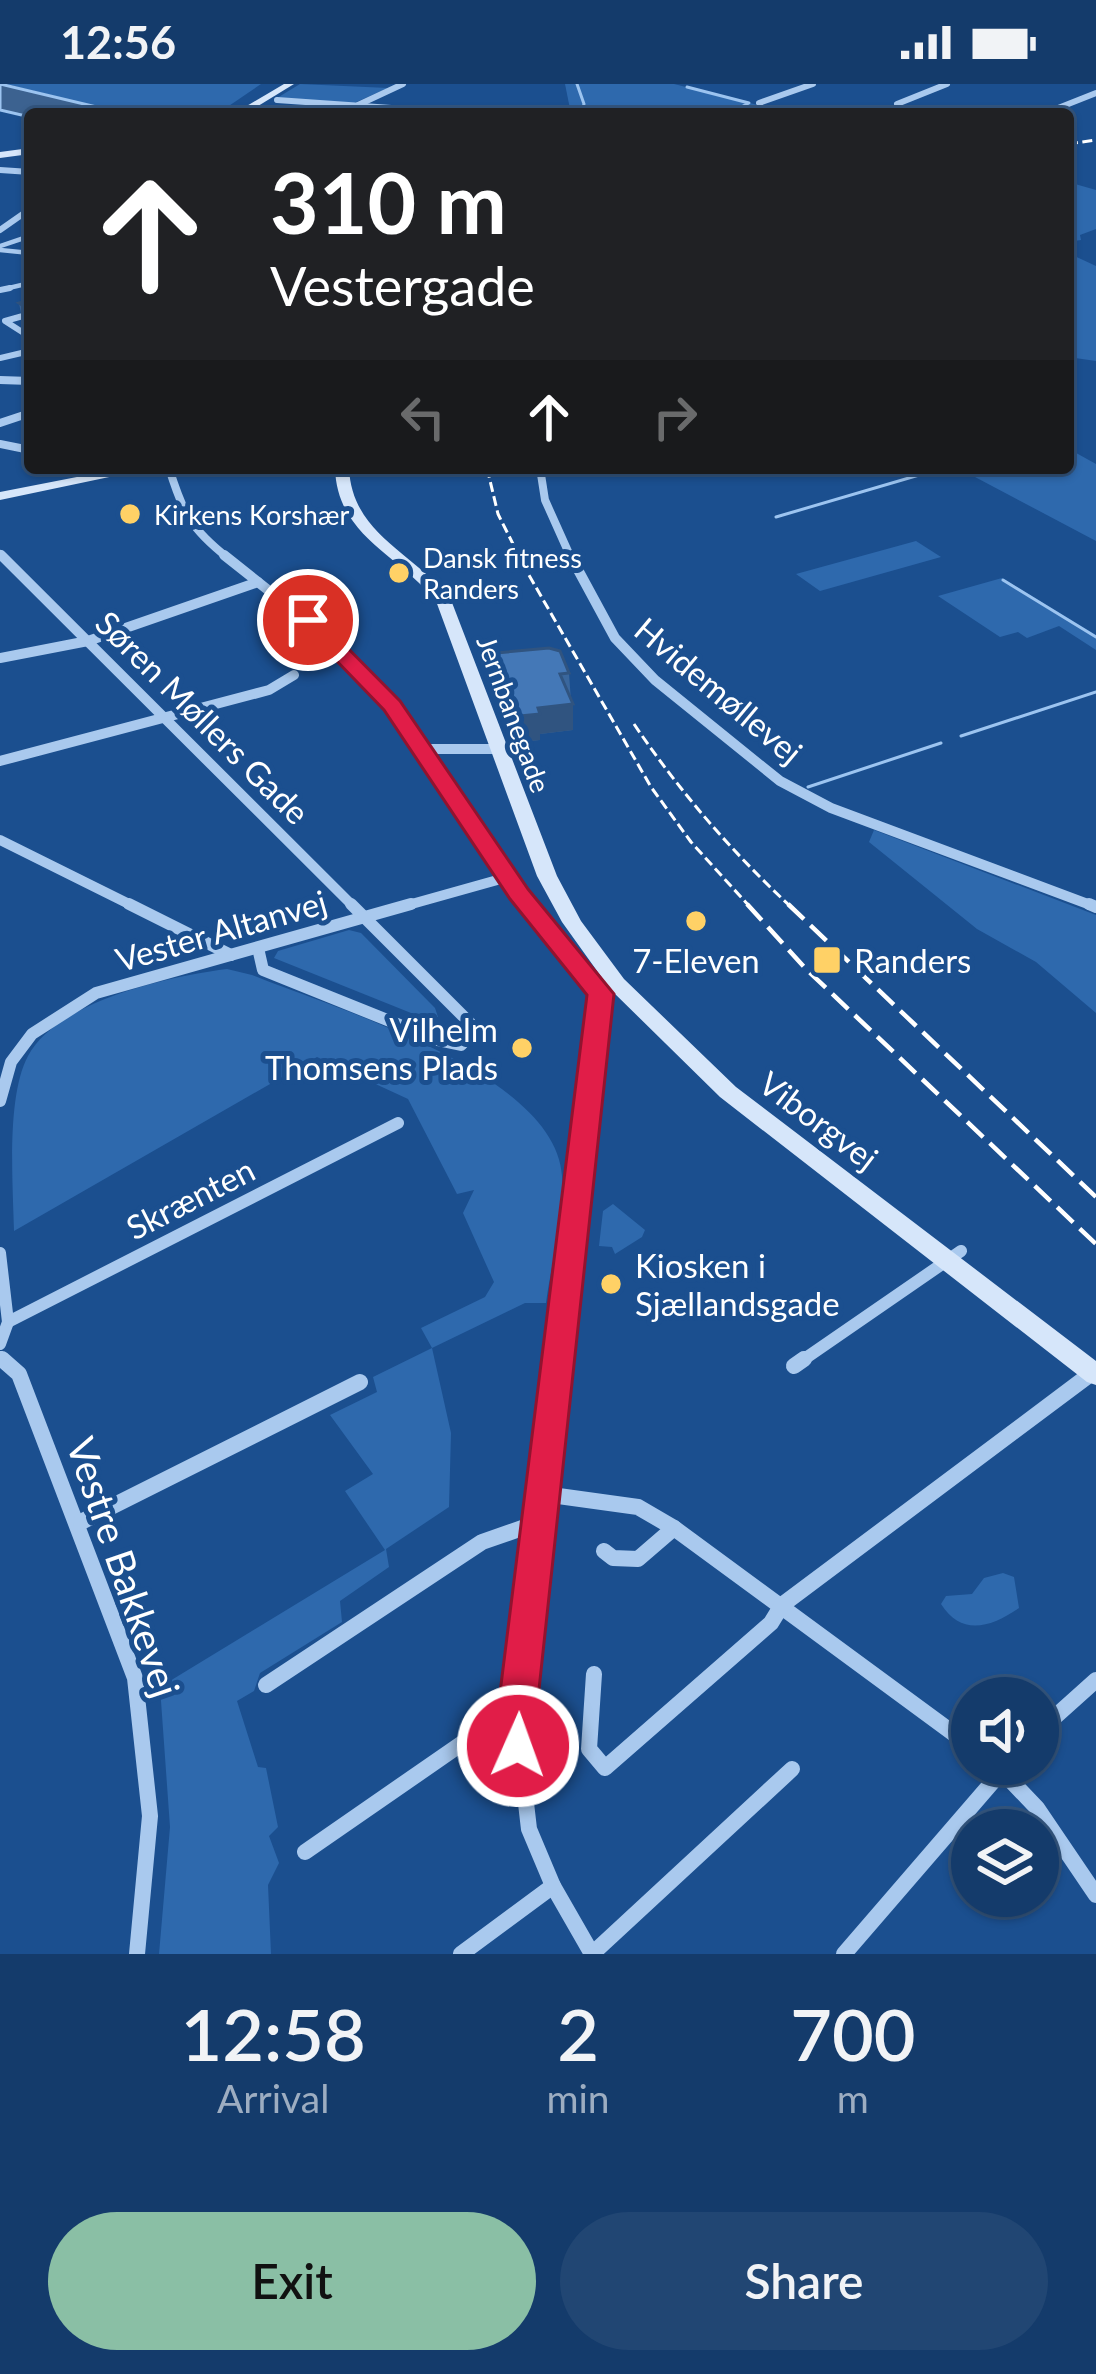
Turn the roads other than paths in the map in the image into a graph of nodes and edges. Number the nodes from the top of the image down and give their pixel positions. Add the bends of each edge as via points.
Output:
1 (272, 84) edge
2 (290, 84) edge
3 (383, 84) edge
4 (813, 84) edge
5 (947, 84) edge
6 (401, 85) edge
7 (1093, 95) edge
8 (277, 100) dead end
9 (759, 103) dead end
10 (897, 104) dead end
11 (357, 105) junction
12 (234, 108) edge
13 (248, 108) edge
14 (396, 108) edge
15 (1059, 108) edge
16 (76, 474) edge
17 (109, 474) edge
18 (171, 474) edge
19 (342, 474) edge
20 (355, 474) edge
21 (540, 474) edge
22 (0, 492) edge
23 (0, 554) edge
24 (258, 581) junction
25 (88, 640) junction
26 (0, 658) edge
27 (294, 675) dead end
28 (164, 717) junction
29 (422, 749) junction
30 (504, 749) junction
31 (0, 761) edge
32 (0, 840) edge
33 (551, 872) joint
34 (508, 877) junction
35 (1096, 907) edge
36 (368, 917) junction
37 (258, 948) junction
38 (231, 955) junction
39 (0, 1101) edge
40 (398, 1123) dead end
41 (0, 1253) edge
42 (955, 1255) junction
43 (8, 1322) junction
44 (0, 1345) edge
45 (0, 1357) edge
46 (794, 1366) dead end
47 (1095, 1368) edge
48 (360, 1382) dead end
49 (544, 1494) junction
50 (542, 1520) junction
51 (81, 1522) junction
52 (674, 1528) junction
53 (604, 1551) dead end
54 (782, 1605) junction
55 (594, 1674) dead end
56 (1096, 1680) edge
57 (266, 1684) dead end
58 (1059, 1713) edge
59 (516, 1717) junction
60 (951, 1731) edge
61 (792, 1769) dead end
62 (986, 1785) edge
63 (1018, 1785) edge
64 (305, 1852) dead end
65 (553, 1886) junction
66 (1096, 1895) edge
67 (137, 1954) edge
68 (461, 1954) edge
69 (844, 1954) edge

1 - 12 main road
2 - 13 main road
3 - 6 street
4 - 9 street
5 - 10 street
6 - 11 street
7 - 15 street
8 - 11 street
11 - 14 street
16 - 22 main road
17 - 22 main road
18 - 24 street via 197,534
19 - 30 main road, Jernbanegade via 351,515 442,600
20 - 30 main road, Jernbanegade via 354,507 452,599
21 - 35 street, Hvidemøllevej via 544,500 614,638 780,781 831,808
23 - 25 street, Søren Møllers Gade
24 - 25 street
24 - 29 street via 357,666
25 - 26 street
25 - 28 street, Søren Møllers Gade
27 - 28 street via 268,690
28 - 31 street
28 - 36 street, Søren Møllers Gade
29 - 30 street
29 - 34 street
30 - 33 main road, Jernbanegade
32 - 38 street
33 - 42 main road, Viborgvej via 682,1037
34 - 36 street, Vester Altanvej
34 - 49 street via 599,989
36 - 37 street, Vester Altanvej
36 - 37 street via 470,1022 466,1042 455,1047 263,970
37 - 38 street, Vester Altanvej
38 - 39 street, Vester Altanvej via 63,1009 18,1047
40 - 43 street, Skrænten
41 - 43 street
42 - 46 street
42 - 47 main road, Viborgvej
43 - 44 street
45 - 51 street, Vestre Bakkevej via 20,1374
47 - 54 street
48 - 51 street
49 - 50 street
49 - 52 street via 638,1507
50 - 57 street via 482,1542
50 - 59 street
51 - 67 street, Vestre Bakkevej via 134,1675 145,1744 145,1916
52 - 53 street via 638,1559
52 - 54 street
54 - 55 street via 605,1768 589,1749
54 - 60 street
56 - 58 street
59 - 64 street via 474,1735
59 - 65 street via 530,1829
61 - 65 street via 592,1954
62 - 69 street
63 - 66 street
65 - 68 street

